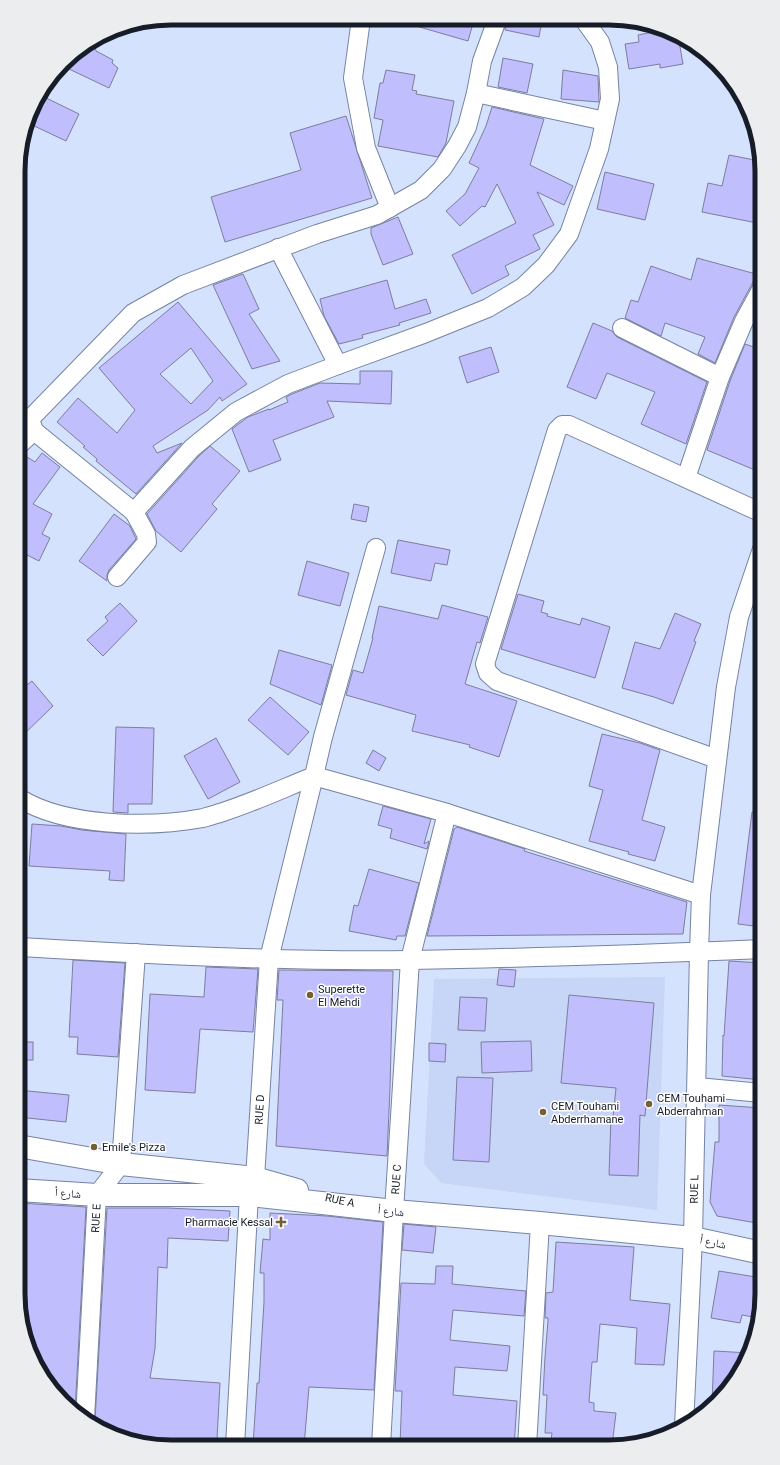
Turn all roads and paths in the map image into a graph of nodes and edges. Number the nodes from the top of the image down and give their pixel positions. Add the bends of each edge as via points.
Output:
1 (360, 25) edge
2 (495, 25) edge
3 (588, 25) edge
4 (476, 93) junction
5 (606, 120) junction
6 (390, 208) junction
7 (278, 248) junction
8 (755, 301) edge
9 (622, 328) dead end
10 (338, 365) junction
11 (720, 377) junction
12 (34, 431) junction
13 (25, 440) edge
14 (686, 478) junction
15 (755, 510) edge
16 (134, 512) junction
17 (376, 548) dead end
18 (755, 570) edge
19 (117, 577) dead end
20 (717, 759) junction
21 (314, 776) junction
22 (25, 802) edge
23 (447, 813) junction
24 (701, 895) junction
25 (25, 947) edge
26 (755, 950) edge
27 (698, 952) junction
28 (136, 954) junction
29 (269, 959) junction
30 (410, 960) junction
31 (697, 1087) junction
32 (755, 1092) edge
33 (25, 1147) edge
34 (121, 1164) junction
35 (250, 1189) junction
36 (25, 1190) edge
37 (311, 1194) joint
38 (97, 1195) junction
39 (349, 1202) junction
40 (394, 1212) junction
41 (540, 1223) junction
42 (693, 1238) junction
43 (755, 1251) edge
44 (85, 1412) edge
45 (684, 1419) edge
46 (235, 1440) edge
47 (381, 1440) edge
48 (527, 1440) edge

1 - 6 street via 353,78 366,148
2 - 4 street via 482,61
3 - 5 street via 600,42 608,67 610,99
4 - 5 street
4 - 6 street via 467,127 442,169 421,190
5 - 10 street via 599,149 569,234 546,265 523,287 488,308
6 - 7 street via 377,215
7 - 10 street
7 - 12 street via 183,285 133,313 30,419
8 - 11 street
9 - 11 street
10 - 16 street via 288,384 236,412 192,448
11 - 14 street
12 - 13 street
12 - 16 street
14 - 15 street
14 - 20 street via 569,425 562,425 557,430 485,664 488,674 497,681
16 - 19 street via 146,534 147,542
17 - 21 street, RUE D
18 - 20 street, RUE L via 739,617 726,687
20 - 24 street, RUE L
21 - 22 street via 236,808 204,818 163,823 88,821 50,812
21 - 23 street
21 - 29 street, RUE D
23 - 24 street
23 - 30 street, RUE C
24 - 27 street, RUE L
25 - 28 street
26 - 27 street
27 - 30 street
27 - 31 street, RUE L
28 - 29 street
28 - 34 street
29 - 30 street
29 - 35 street, RUE D
30 - 40 street, RUE C
31 - 32 street
31 - 42 street, RUE L
33 - 34 street, شارع أ
34 - 35 street, شارع أ
34 - 38 street, RUE E
35 - 37 street, شارع أ
35 - 38 street, شارع أ
35 - 39 street, شارع أ
35 - 40 street, شارع أ
35 - 46 street, RUE D
36 - 38 street, شارع أ
37 - 39 street, RUE A
38 - 44 street, RUE E
39 - 40 street, RUE A
40 - 41 street, شارع أ
40 - 47 street, RUE C
41 - 42 street, شارع أ
41 - 48 street
42 - 43 street, شارع أ
42 - 45 street, RUE L

